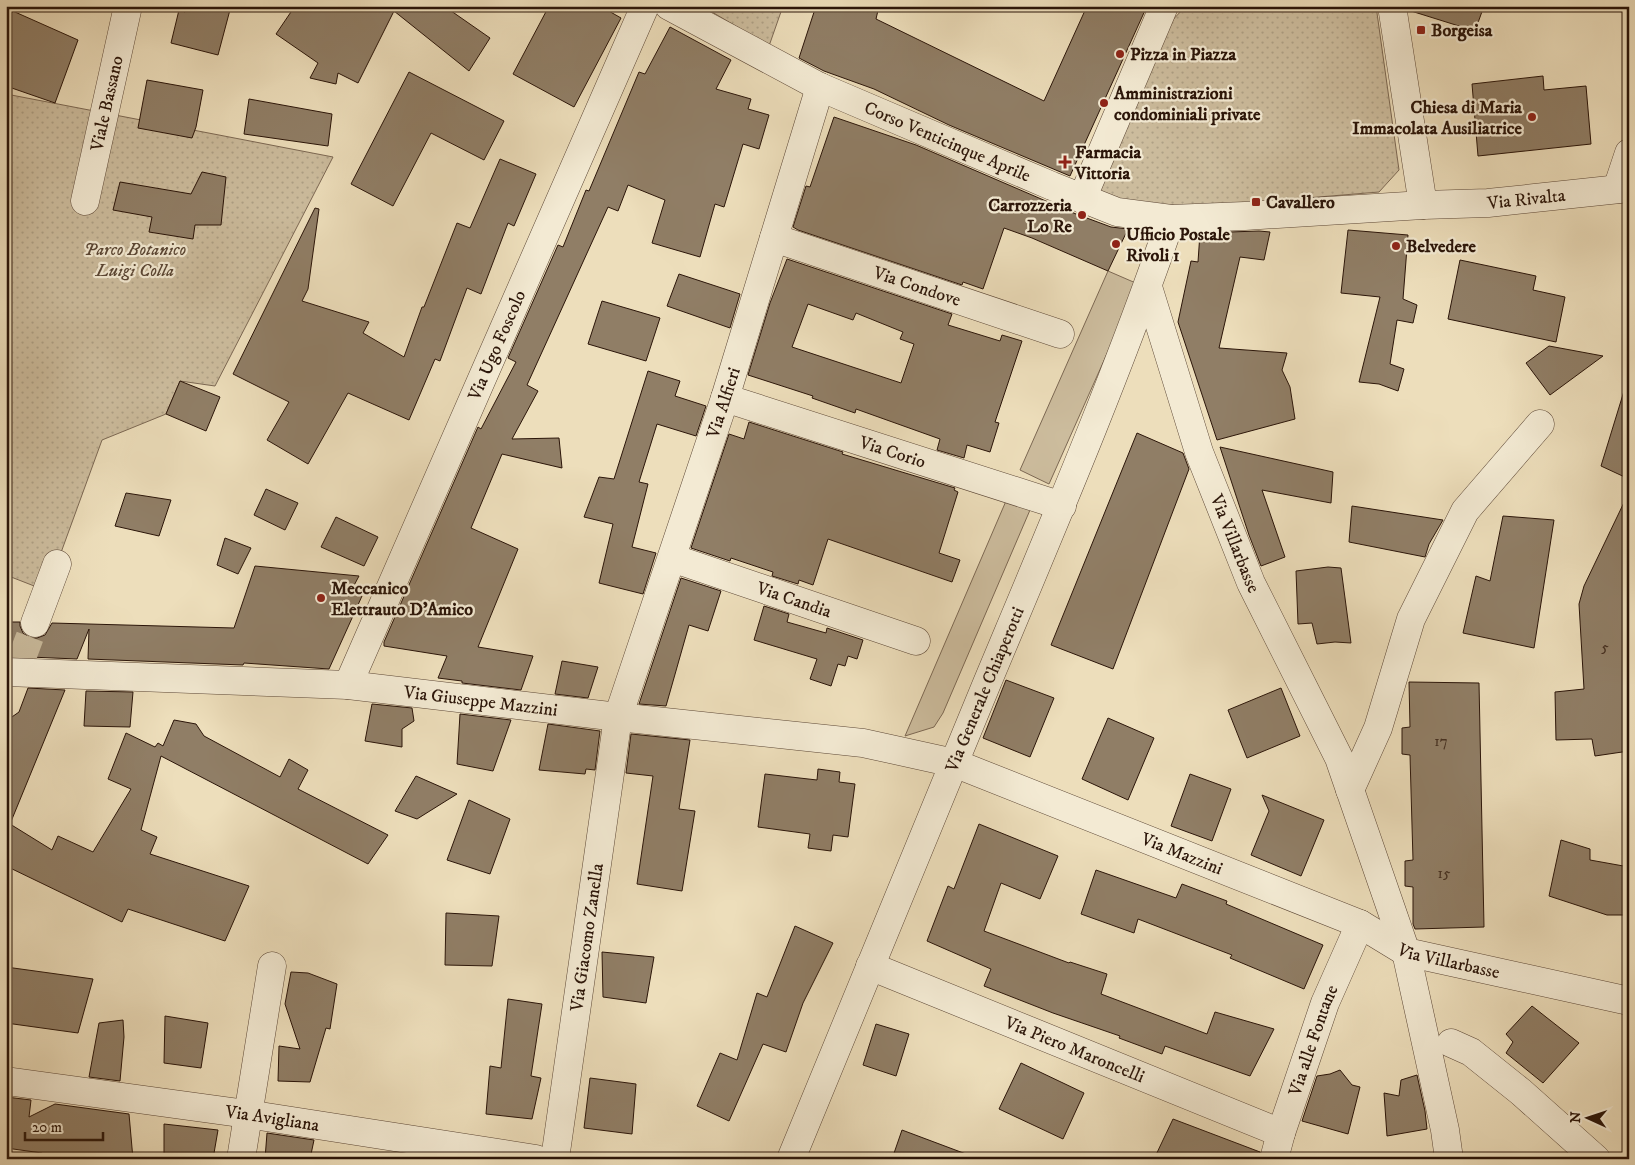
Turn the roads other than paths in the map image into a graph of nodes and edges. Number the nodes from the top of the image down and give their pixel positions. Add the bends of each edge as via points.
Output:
1 (128, 6) edge
2 (646, 6) edge
3 (669, 6) edge
4 (1164, 6) edge
5 (1392, 6) edge
6 (820, 87) junction
7 (1629, 153) edge
8 (1623, 188) edge
9 (1082, 199) junction
10 (85, 201) dead end
11 (1423, 204) junction
12 (1171, 219) junction
13 (774, 238) junction
14 (1148, 287) junction
15 (1060, 334) dead end
16 (725, 398) junction
17 (1540, 424) dead end
18 (1062, 506) junction
19 (672, 558) junction
20 (57, 564) dead end
21 (35, 623) tunnel mouth
22 (916, 641) dead end
23 (14, 669) edge
24 (348, 685) junction
25 (618, 717) junction
26 (954, 763) junction
27 (1350, 790) junction
28 (1360, 924) junction
29 (1406, 952) junction
30 (272, 966) dead end
31 (870, 966) junction
32 (1629, 1001) edge
33 (1451, 1042) dead end
34 (6, 1081) edge
35 (247, 1114) junction
36 (1278, 1146) edge
37 (241, 1159) edge
38 (536, 1159) edge
39 (555, 1159) edge
40 (791, 1159) edge
41 (1449, 1159) edge
42 (1596, 1159) edge

1 - 10 street, Viale Bassano
2 - 24 street, Via Ugo Foscolo
3 - 6 street, Corso Venticinque Aprile
4 - 9 street
5 - 11 street
6 - 9 street, Corso Venticinque Aprile
6 - 13 street, Via Alfieri
7 - 8 street
8 - 11 street, Via Rivalta via 1488,203
9 - 12 street, Corso Venticinque Aprile via 1117,212
11 - 12 street, Corso Venticinque Aprile
12 - 14 street, Via Generale Chiaperotti
13 - 15 street, Via Condove
13 - 16 street, Via Alfieri
14 - 18 street, Via Generale Chiaperotti
14 - 27 street, Via Villarbasse via 1199,452 1251,583 1339,758
16 - 18 street, Via Corio
16 - 19 street, Via Alfieri
17 - 27 street via 1465,512 1411,619 1378,728
18 - 26 street, Via Generale Chiaperotti
19 - 22 street, Via Candia
19 - 25 street, Via Alfieri
20 - 21 street
23 - 24 street, Via Giuseppe Mazzini
24 - 25 street, Via Giuseppe Mazzini
25 - 26 street, Via Giuseppe Mazzini via 863,743
25 - 39 street, Via Giacomo Zanella
26 - 28 street, Via Mazzini
26 - 31 street, Via Generale Chiaperotti
27 - 29 street, Via Villarbasse
28 - 29 street, Via Mazzini
28 - 36 street, Via alle Fontane via 1325,1003
29 - 32 street, Via Villarbasse
29 - 41 street
30 - 35 street
31 - 36 street, Via Piero Maroncelli
31 - 40 street, Via Generale Chiaperotti
33 - 42 street via 1470,1052 1514,1087
34 - 35 street, Via Avigliana
35 - 37 street
35 - 38 street, Via Avigliana

